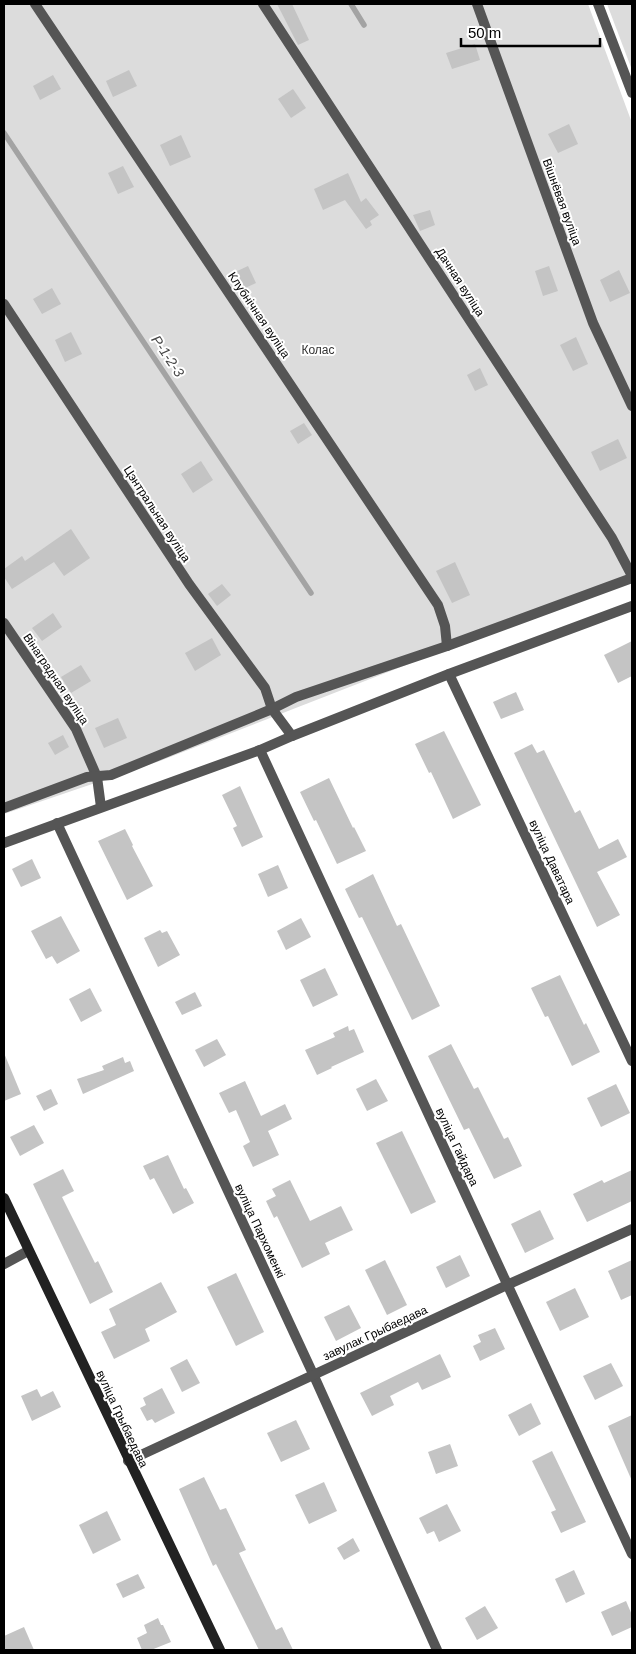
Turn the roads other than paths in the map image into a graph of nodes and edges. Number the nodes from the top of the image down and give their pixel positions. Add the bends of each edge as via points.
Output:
1 (35, 4) edge
2 (263, 4) edge
3 (477, 4) edge
4 (598, 4) edge
5 (632, 93) edge
6 (4, 304) edge
7 (632, 406) edge
8 (632, 577) edge
9 (632, 606) edge
10 (4, 623) edge
11 (447, 646) junction
12 (449, 674) junction
13 (272, 709) junction
14 (292, 736) junction
15 (260, 750) junction
16 (97, 776) junction
17 (101, 807) junction
18 (4, 808) edge
19 (56, 823) junction
20 (4, 843) edge
21 (632, 1061) edge
22 (4, 1198) edge
23 (632, 1229) edge
24 (28, 1251) junction
25 (4, 1264) edge
26 (506, 1285) junction
27 (314, 1376) junction
28 (128, 1461) junction
29 (632, 1554) edge
30 (220, 1650) edge
31 (437, 1650) edge

1 - 11 street, Клубнічная вуліца via 438,605
2 - 8 street, Дачная вуліца via 606,530
3 - 7 street, Вішнёвая вуліца via 593,323
4 - 5 street
6 - 13 street, Цэнтральная вуліца via 189,584 264,688
8 - 11 street
9 - 12 street
10 - 16 street, Вінаградная вуліца via 76,729
11 - 13 street via 296,697
12 - 14 street
12 - 21 street, вуліца Даватара
13 - 14 street, Цэнтральная вуліца
13 - 16 street via 112,775
14 - 15 street
15 - 17 street
15 - 26 street, вуліца Гайдара
16 - 17 street, Вінаградная вуліца
16 - 18 street via 86,777
17 - 19 street
19 - 20 street
19 - 27 street, вуліца Пархоменкі
22 - 24 street, вуліца Грыбаедава
23 - 26 street, завулак Грыбаедава
24 - 25 street
24 - 28 street, вуліца Грыбаедава
26 - 27 street, завулак Грыбаедава
26 - 29 street, вуліца Гайдара
27 - 28 street, завулак Грыбаедава
27 - 31 street, вуліца Пархоменкі
28 - 30 street, вуліца Грыбаедава

